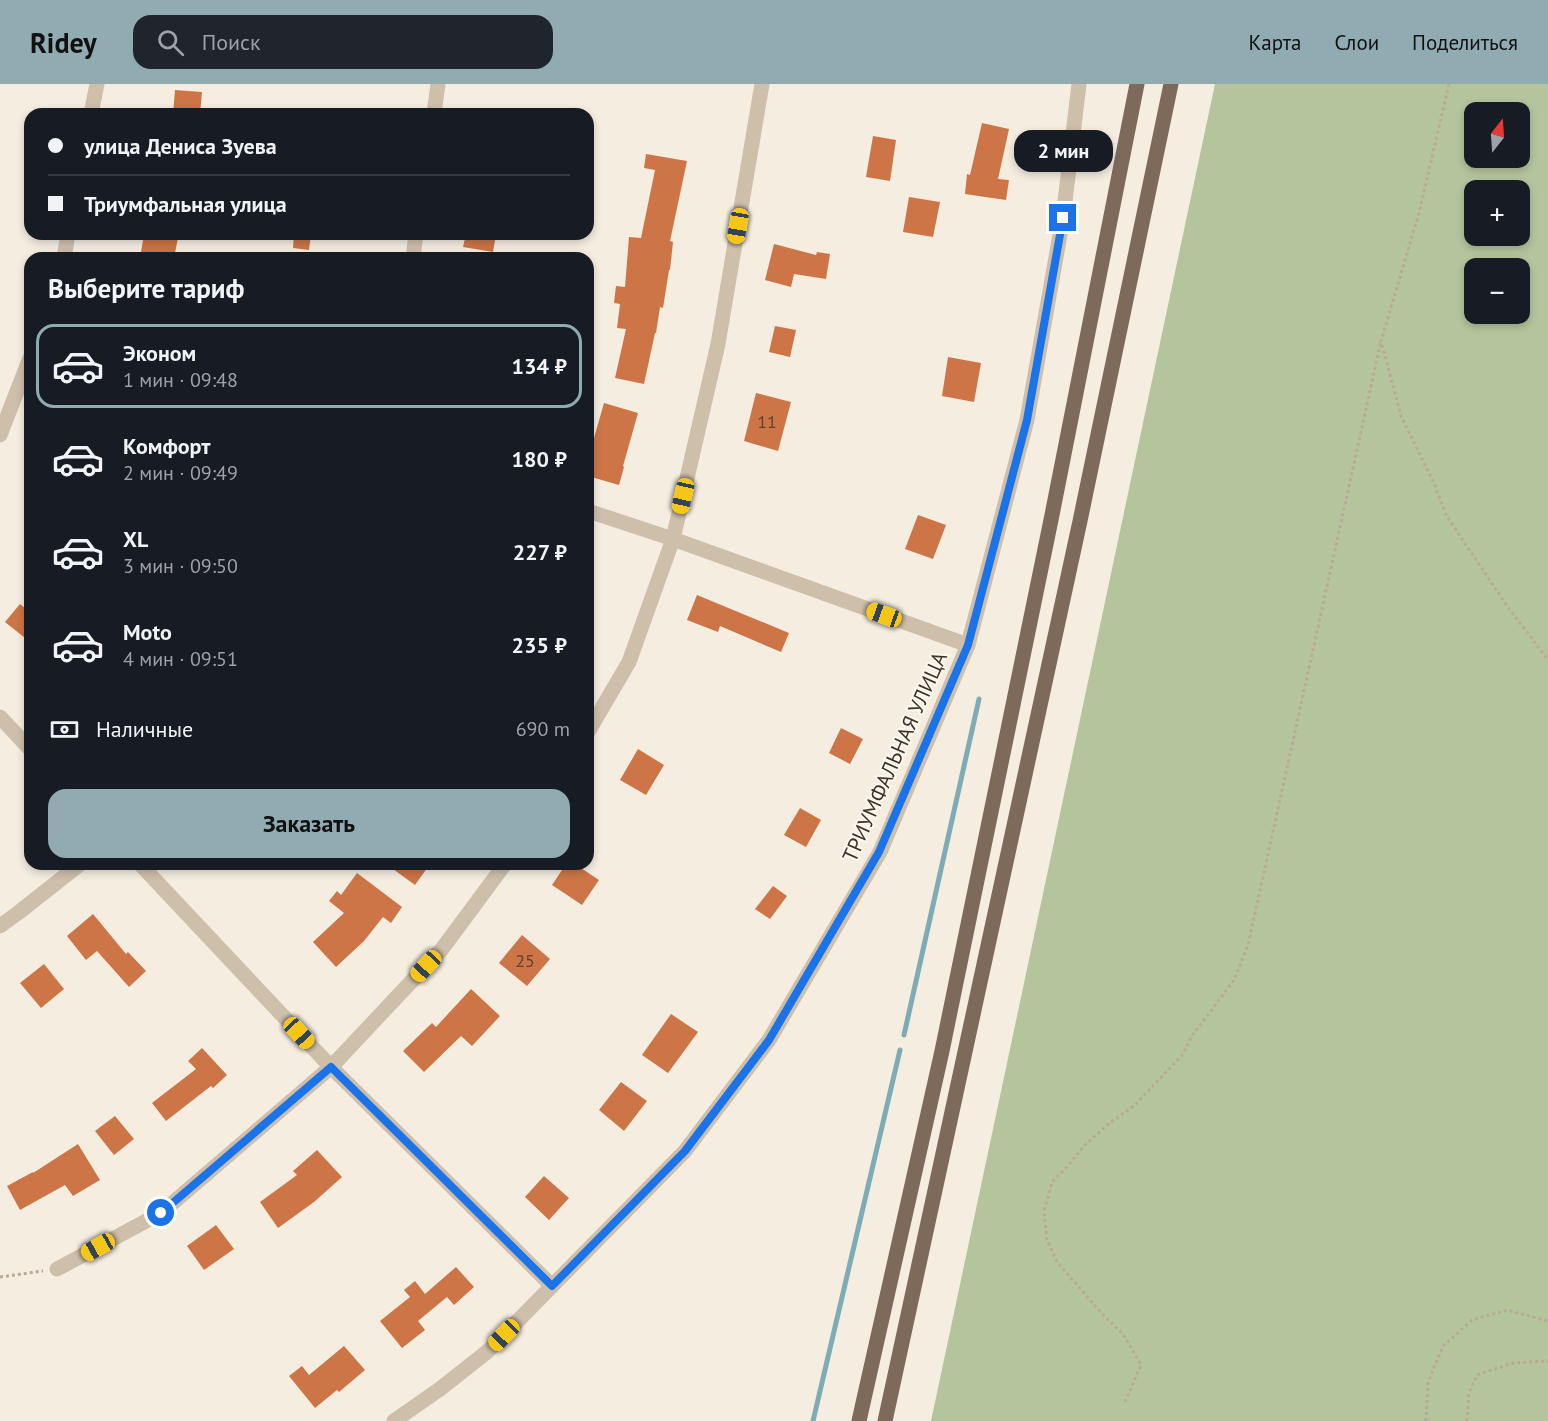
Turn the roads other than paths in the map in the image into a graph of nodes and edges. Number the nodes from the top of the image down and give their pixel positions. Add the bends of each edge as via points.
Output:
1 (97, 84) edge
2 (438, 84) edge
3 (762, 84) edge
4 (1079, 84) edge
5 (1137, 84) edge
6 (1171, 84) edge
7 (92, 108) edge
8 (435, 108) edge
9 (24, 373) edge
10 (0, 435) edge
11 (594, 513) edge
12 (673, 539) junction
13 (968, 645) junction
14 (0, 717) edge
15 (594, 722) edge
16 (24, 743) edge
17 (72, 870) edge
18 (146, 870) edge
19 (501, 870) edge
20 (0, 926) edge
21 (331, 1067) junction
22 (57, 1269) road end
23 (552, 1286) junction
24 (394, 1421) edge
25 (859, 1421) edge
26 (885, 1421) edge

1 - 7 street
2 - 8 street
3 - 12 street via 718,344
4 - 13 street, ТРИУМФАЛЬНАЯ УЛИЦА via 1063,218 1027,420
5 - 25 main road via 942,1051
6 - 26 main road
9 - 10 street
11 - 12 street
12 - 13 street
12 - 15 street via 629,662
13 - 23 street, ТРИУМФАЛЬНАЯ УЛИЦА via 879,852 769,1040 685,1151
14 - 16 street
17 - 20 street
18 - 21 street
19 - 21 street via 442,949
21 - 22 street via 161,1213
21 - 23 street
23 - 24 street, ТРИУМФАЛЬНАЯ УЛИЦА via 488,1351

